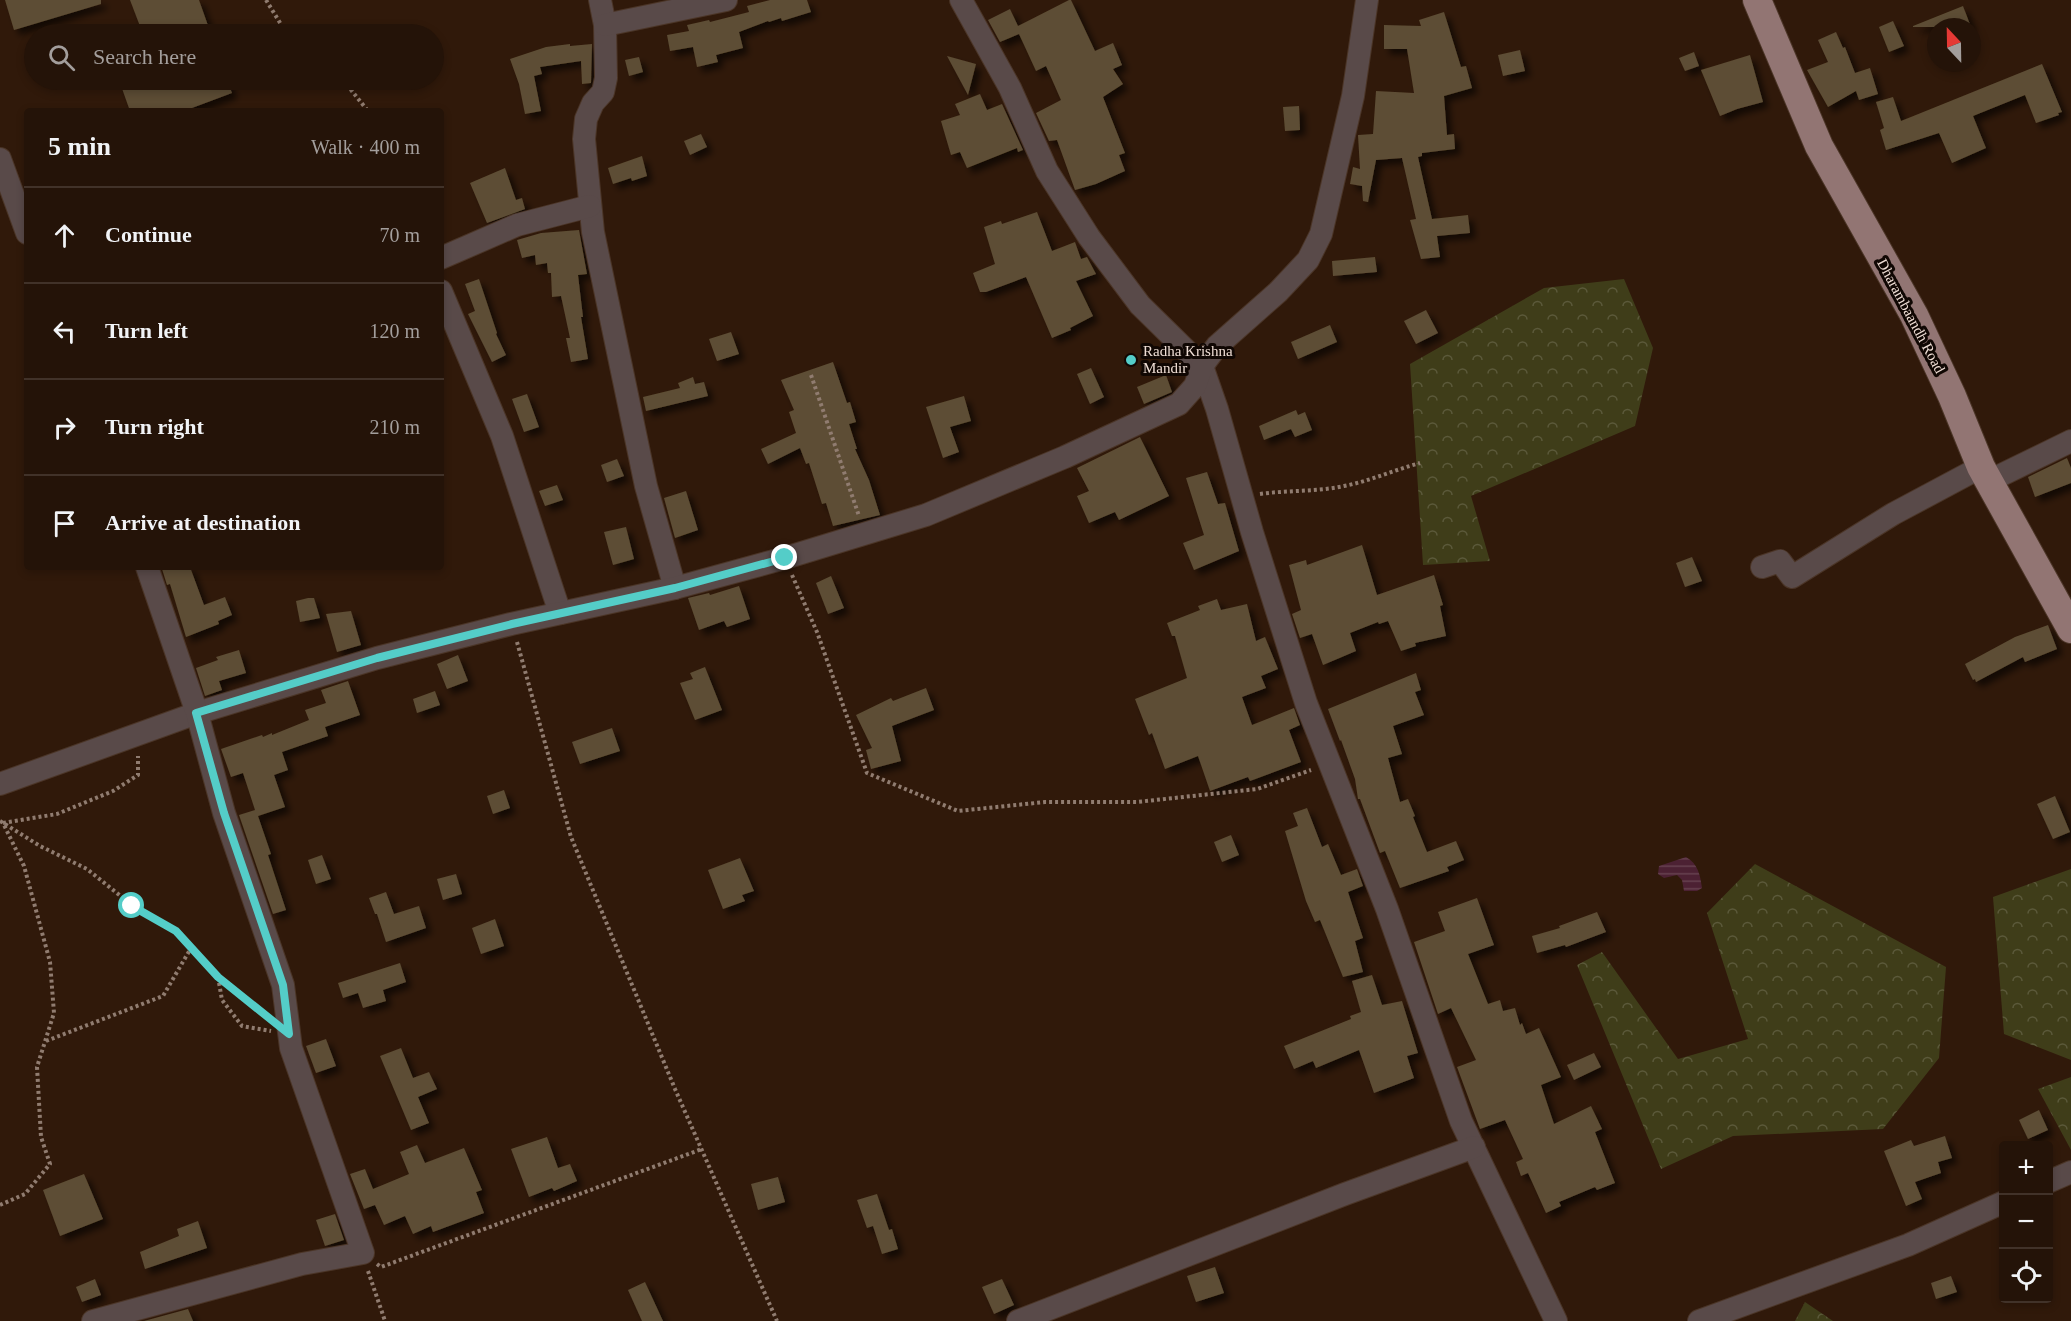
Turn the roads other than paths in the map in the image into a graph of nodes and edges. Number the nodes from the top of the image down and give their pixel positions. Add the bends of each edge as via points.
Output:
1 (600, 0) edge
2 (726, 0) edge
3 (961, 0) edge
4 (1367, 0) edge
5 (1756, 0) edge
6 (605, 25) junction
7 (0, 159) edge
8 (590, 206) junction
9 (24, 224) edge
10 (444, 257) edge
11 (444, 298) edge
12 (1202, 366) junction
13 (2071, 441) edge
14 (1985, 474) junction
15 (1762, 567) dead end
16 (148, 570) edge
17 (675, 588) junction
18 (560, 613) junction
19 (2071, 629) edge
20 (196, 713) junction
21 (0, 784) edge
22 (1474, 1147) junction
23 (2071, 1172) edge
24 (2053, 1180) edge
25 (1999, 1204) edge
26 (93, 1321) edge
27 (1018, 1321) edge
28 (1556, 1321) edge
29 (1700, 1321) edge

1 - 6 street
2 - 6 street
3 - 12 street via 1010,88 1047,171 1089,237 1140,305
4 - 12 street via 1353,96 1321,234 1308,260 1217,346
5 - 14 main road, Dharambaandh Road via 1819,146 1914,315
6 - 8 street via 606,78 603,92 586,119 584,139
7 - 9 street
8 - 10 street via 516,225
8 - 17 street via 646,486
11 - 18 street via 502,436
12 - 17 street via 1195,386 1179,404 1065,457 948,506 866,534
12 - 22 street via 1306,703
13 - 14 street
14 - 15 street via 1893,514 1792,577 1780,561
14 - 19 main road, Dharambaandh Road
16 - 20 street
17 - 18 street
18 - 20 street via 377,658
20 - 21 street
20 - 26 street via 224,813 283,985 291,1047 363,1253 302,1264
22 - 27 street
22 - 28 street
23 - 24 street
25 - 29 street via 1908,1245

